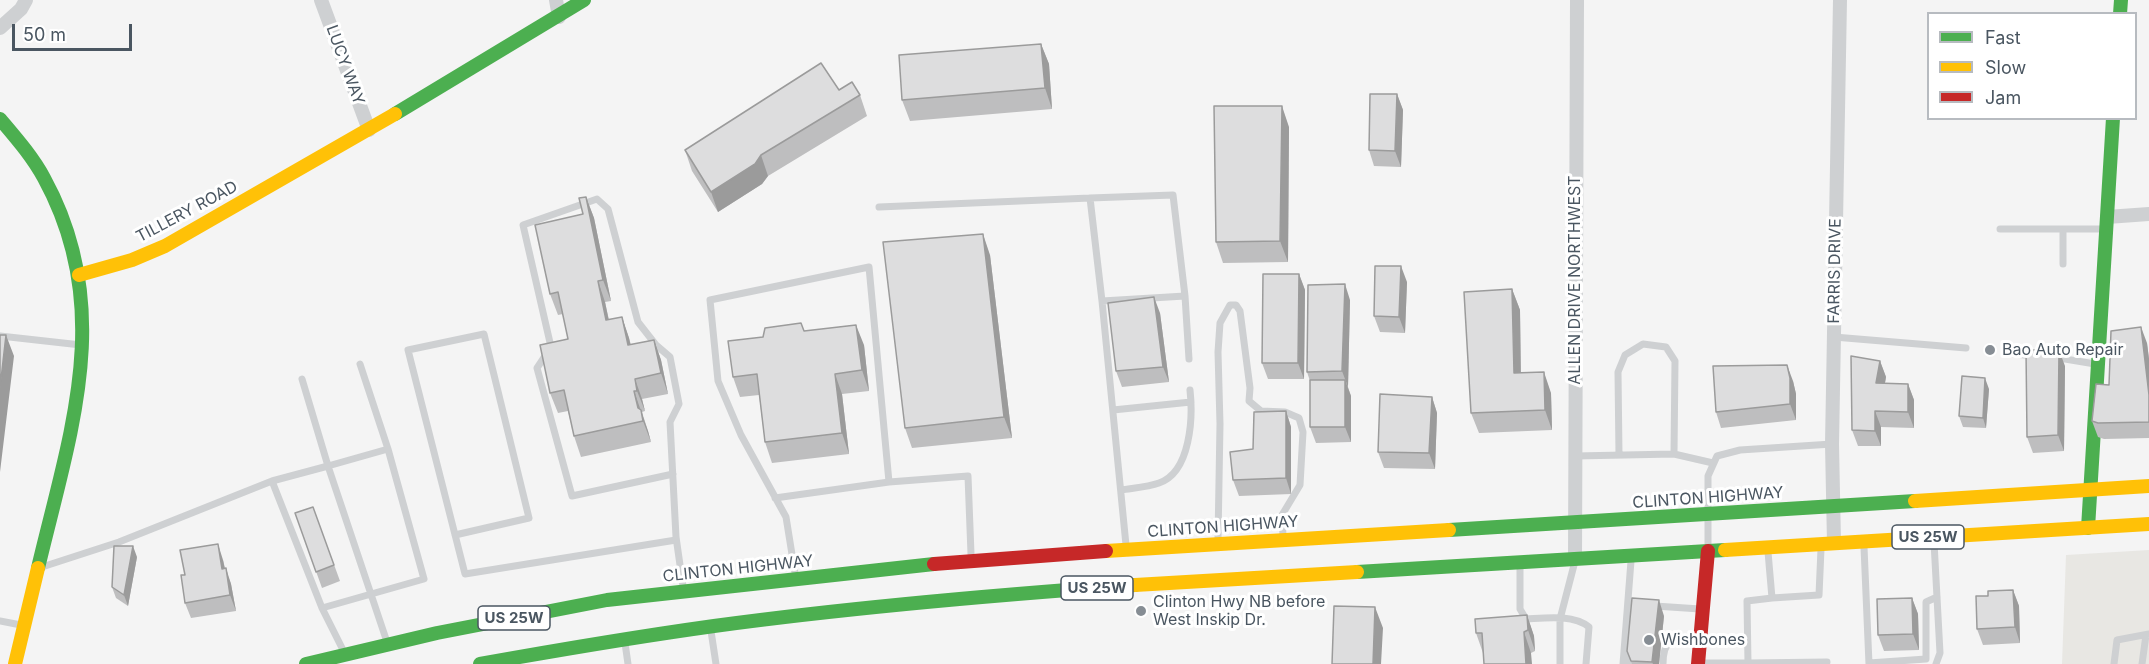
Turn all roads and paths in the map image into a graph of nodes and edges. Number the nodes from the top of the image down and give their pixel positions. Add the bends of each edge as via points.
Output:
1 (26, 0) edge
2 (321, 0) edge
3 (556, 0) edge
4 (584, 0) edge
5 (1576, 0) edge
6 (1840, 0) edge
7 (559, 17) junction
8 (0, 28) edge
9 (0, 119) edge
10 (2113, 120) edge
11 (369, 130) junction
12 (1090, 198) junction
13 (879, 207) dead end
14 (2149, 214) edge
15 (2106, 223) junction
16 (2000, 229) dead end
17 (2063, 229) junction
18 (2063, 264) dead end
19 (80, 275) junction
20 (1185, 296) junction
21 (1102, 302) junction
22 (0, 336) edge
23 (1833, 337) junction
24 (83, 345) junction
25 (1966, 348) dead end
26 (2007, 353) dead end
27 (2038, 356) edge
28 (2049, 357) edge
29 (1189, 359) dead end
30 (360, 364) dead end
31 (2098, 364) junction
32 (302, 379) dead end
33 (1190, 390) dead end
34 (1191, 402) junction
35 (1113, 410) junction
36 (1832, 444) junction
37 (388, 449) junction
38 (1674, 454) junction
39 (1619, 455) junction
40 (1574, 456) junction
41 (1713, 463) junction
42 (328, 466) junction
43 (673, 474) junction
44 (273, 481) junction
45 (889, 482) junction
46 (2149, 486) edge
47 (2091, 489) junction
48 (1122, 490) junction
49 (776, 498) junction
50 (1833, 506) junction
51 (1708, 515) junction
52 (1574, 523) junction
53 (2149, 524) edge
54 (2088, 528) junction
55 (455, 535) junction
56 (1934, 537) junction
57 (676, 540) junction
58 (1863, 541) junction
59 (1827, 543) junction
60 (1218, 544) junction
61 (1768, 547) junction
62 (1126, 550) junction
63 (1708, 550) junction
64 (1631, 556) junction
65 (1282, 558) junction
66 (1575, 559) junction
67 (971, 560) junction
68 (1520, 562) junction
69 (39, 568) junction
70 (918, 575) junction
71 (796, 579) junction
72 (684, 591) junction
73 (370, 594) junction
74 (1937, 597) junction
75 (1772, 598) junction
76 (921, 602) junction
77 (1629, 604) junction
78 (1639, 605) edge
79 (1650, 606) edge
80 (322, 608) junction
81 (1703, 610) junction
82 (1560, 619) junction
83 (0, 621) edge
84 (24, 625) junction
85 (710, 625) junction
86 (2148, 635) edge
87 (1625, 636) junction
88 (1701, 637) junction
89 (625, 638) junction
90 (388, 644) junction
91 (345, 655) junction
92 (486, 659) edge
93 (2145, 659) edge
94 (524, 660) edge
95 (1827, 662) dead end
96 (1748, 663) edge
97 (15, 664) edge
98 (306, 664) edge
99 (628, 664) edge
100 (716, 664) edge
101 (1560, 664) edge
102 (1586, 664) edge
103 (1623, 664) edge
104 (1630, 664) edge
105 (1663, 664) edge
106 (1698, 664) edge
107 (1869, 664) edge
108 (1936, 664) edge
109 (2114, 664) edge

1 - 8 street
2 - 11 street, LUCY WAY
3 - 7 street
4 - 7 main road, TILLERY ROAD
5 - 40 street, ALLEN DRIVE NORTHWEST
6 - 23 street, FARRIS DRIVE
7 - 11 main road, TILLERY ROAD
9 - 19 main road via 44,178
10 - 15 main road
11 - 19 main road, TILLERY ROAD via 165,246
12 - 13 lane
12 - 20 lane via 1173,195
12 - 21 lane
14 - 15 street
15 - 17 lane
15 - 31 main road
16 - 17 lane
17 - 18 lane
19 - 24 main road
20 - 21 lane
20 - 29 lane
21 - 35 lane
22 - 24 lane
23 - 25 lane
23 - 36 street, FARRIS DRIVE
24 - 69 main road via 74,413
26 - 27 lane
28 - 31 lane
30 - 37 lane
31 - 47 main road
32 - 42 lane
33 - 34 lane
34 - 35 lane
34 - 48 lane via 1188,444 1176,470 1161,483
35 - 48 lane
36 - 41 lane via 1728,451
36 - 50 street, FARRIS DRIVE
37 - 42 lane
37 - 73 lane via 424,579
38 - 39 lane
38 - 39 lane via 1676,361 1666,347 1643,345 1625,355 1618,372
38 - 41 lane
39 - 40 lane
40 - 52 street, ALLEN DRIVE NORTHWEST
41 - 51 lane via 1708,476
42 - 44 lane
42 - 73 lane
43 - 43 lane via 670,422 679,404 670,357 638,322 608,209 597,200 523,225 551,347 537,368 572,496
43 - 57 lane
44 - 69 lane via 119,542
44 - 80 lane
45 - 49 lane
45 - 49 lane via 868,267 710,300 718,381 741,435
45 - 67 lane via 968,476
46 - 47 main road, CLINTON HIGHWAY / US 25W
47 - 50 main road, CLINTON HIGHWAY / US 25W
47 - 54 main road
48 - 62 lane
49 - 71 lane via 786,518
50 - 51 main road, CLINTON HIGHWAY / US 25W
50 - 59 street, FARRIS DRIVE
51 - 52 main road, CLINTON HIGHWAY / US 25W
51 - 63 lane
52 - 65 main road, CLINTON HIGHWAY / US 25W via 1394,532
52 - 66 street, ALLEN DRIVE NORTHWEST
53 - 54 main road, CLINTON HIGHWAY / US 25W
54 - 56 main road, CLINTON HIGHWAY / US 25W
55 - 55 lane via 408,350 484,334 528,518
55 - 57 lane via 465,574
56 - 58 main road, CLINTON HIGHWAY / US 25W
56 - 74 lane
57 - 72 lane
58 - 59 main road, CLINTON HIGHWAY / US 25W
58 - 107 lane
59 - 61 main road, CLINTON HIGHWAY / US 25W
59 - 75 lane via 1820,595
60 - 62 main road, CLINTON HIGHWAY / US 25W
60 - 65 main road, CLINTON HIGHWAY / US 25W
60 - 65 lane via 1220,323 1230,305 1236,305 1249,378 1248,401 1261,411 1285,412 1299,418 1303,432 1300,486 1282,515
61 - 63 main road, CLINTON HIGHWAY / US 25W
61 - 75 lane
62 - 67 main road, CLINTON HIGHWAY / US 25W
63 - 64 main road, CLINTON HIGHWAY / US 25W
63 - 81 main road
64 - 66 main road, CLINTON HIGHWAY / US 25W
64 - 77 lane
65 - 68 main road, CLINTON HIGHWAY / US 25W
65 - 76 main road, CLINTON HIGHWAY / US 25W
66 - 68 main road, CLINTON HIGHWAY / US 25W
66 - 82 lane
67 - 70 main road, CLINTON HIGHWAY / US 25W
68 - 82 lane via 1520,609 1526,619
69 - 84 main road
70 - 71 main road, CLINTON HIGHWAY / US 25W
70 - 76 main road
71 - 72 main road, CLINTON HIGHWAY / US 25W
72 - 90 main road, CLINTON HIGHWAY / US 25W via 608,600 485,628
73 - 80 lane
73 - 90 lane
74 - 107 lane via 1926,602 1926,659
74 - 108 lane via 1940,653
75 - 96 lane via 1747,601
76 - 85 main road, CLINTON HIGHWAY / US 25W
77 - 78 lane
77 - 87 lane
79 - 81 lane
80 - 91 lane
81 - 88 main road
82 - 101 lane
82 - 102 lane via 1582,621 1589,627
83 - 84 lane
84 - 97 main road
85 - 89 main road, CLINTON HIGHWAY / US 25W
85 - 100 lane
86 - 93 lane
86 - 109 lane via 2117,640
87 - 103 lane
87 - 104 lane
88 - 105 lane via 1671,640 1664,650
88 - 106 main road
89 - 94 main road, CLINTON HIGHWAY / US 25W
89 - 99 lane
90 - 91 main road, CLINTON HIGHWAY / US 25W
91 - 98 main road, CLINTON HIGHWAY / US 25W
92 - 94 main road, CLINTON HIGHWAY / US 25W
95 - 96 lane
96 - 106 lane

